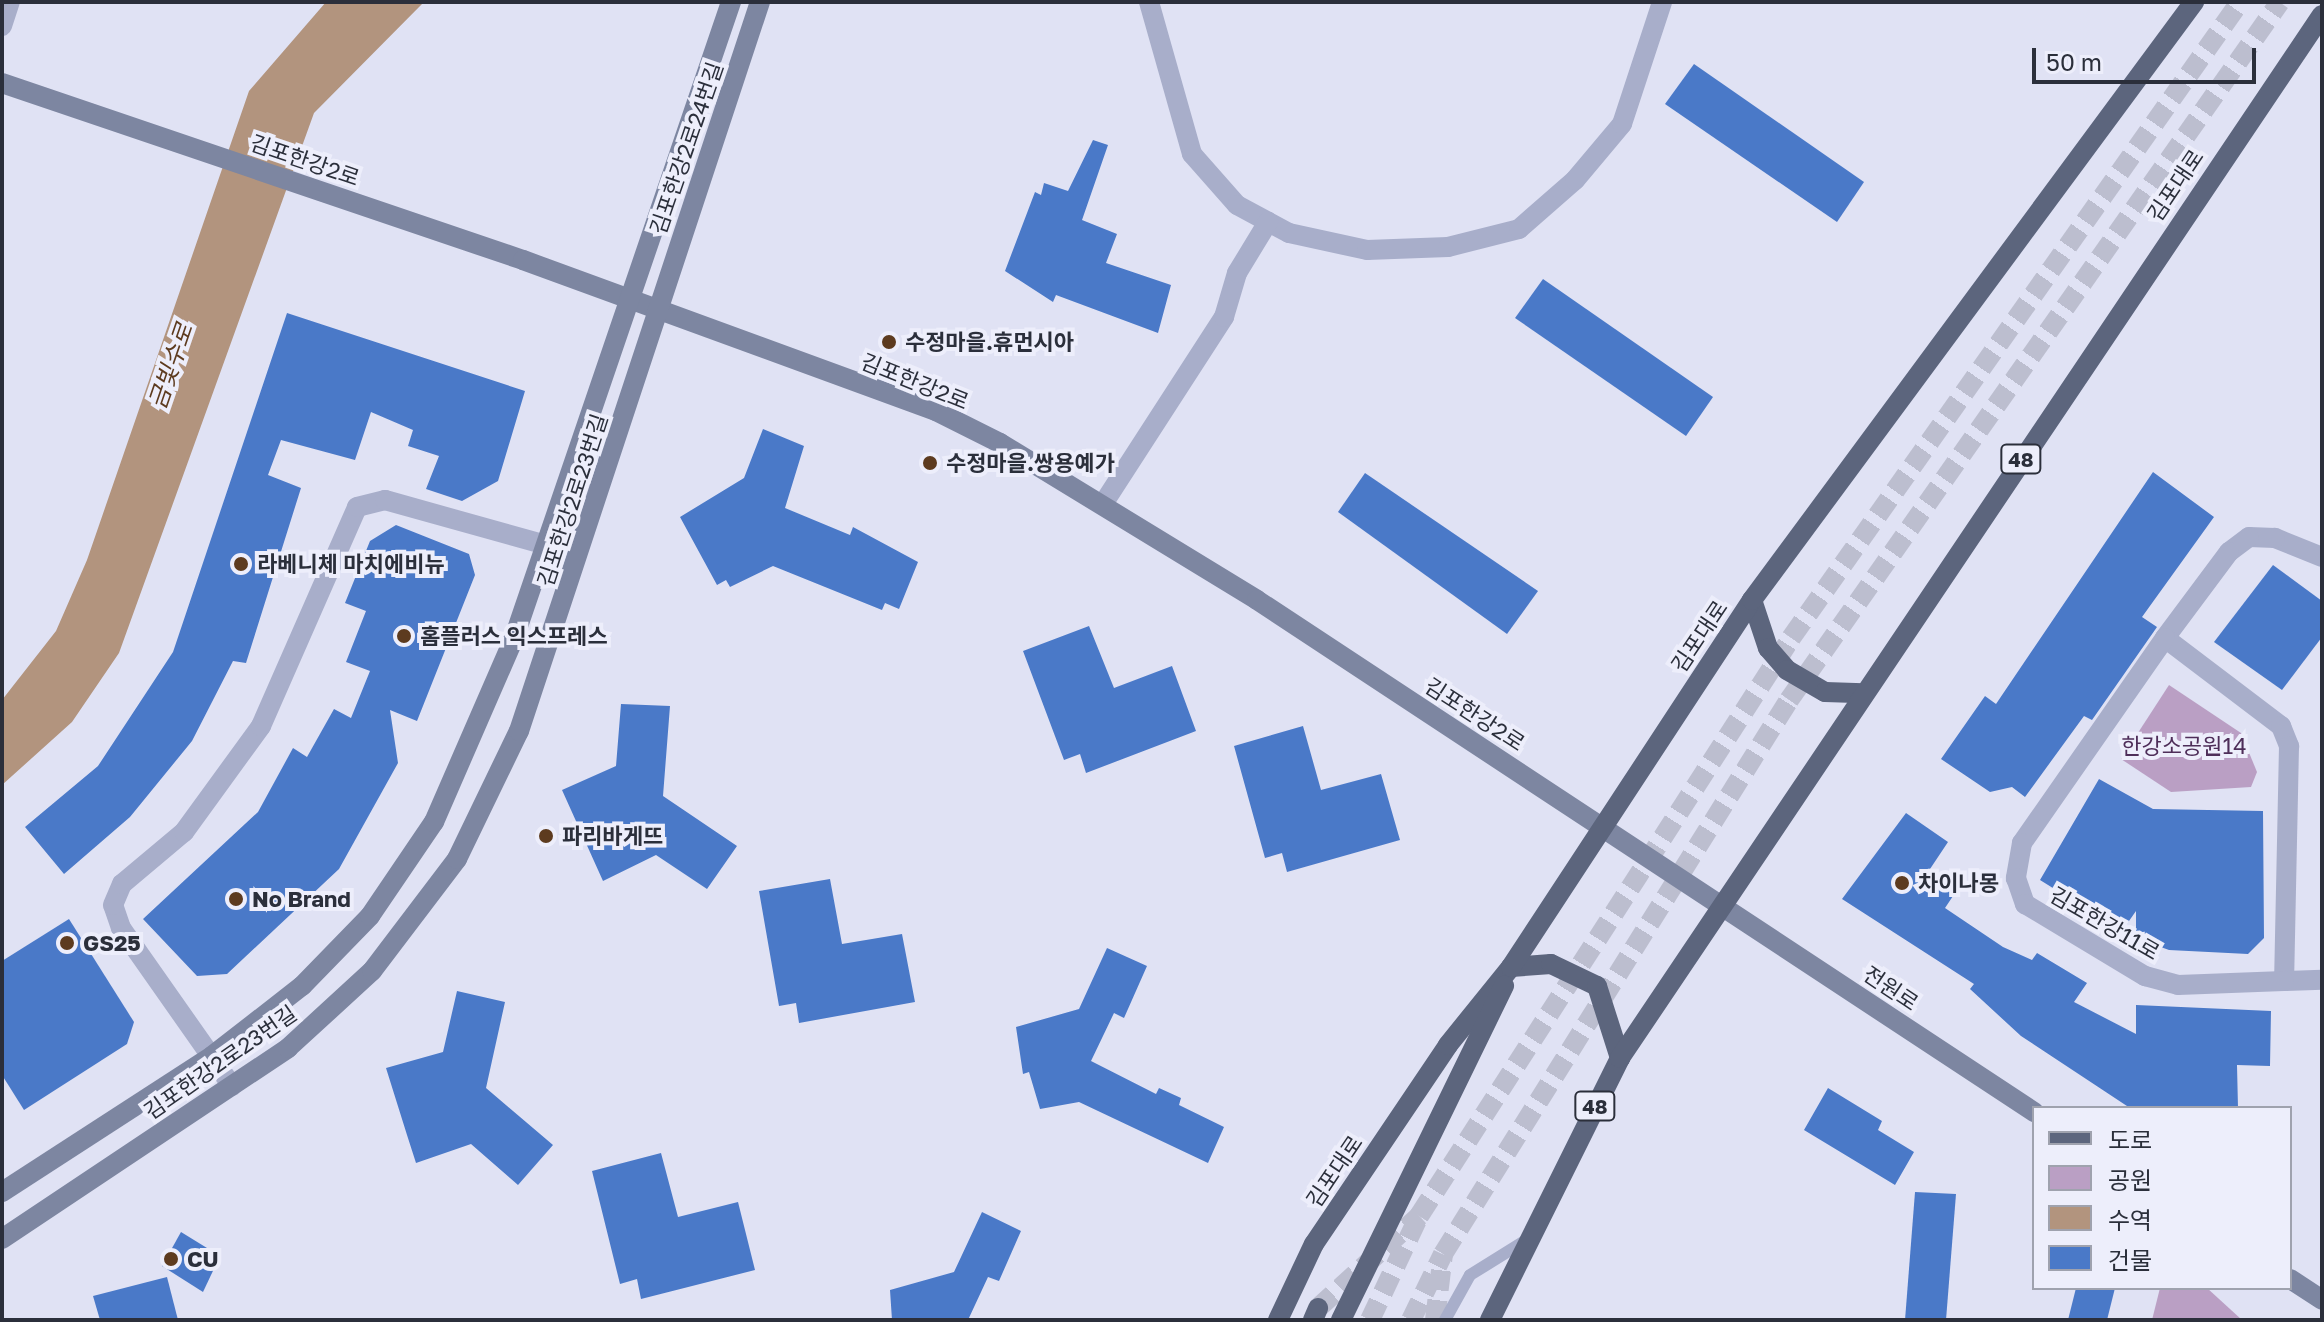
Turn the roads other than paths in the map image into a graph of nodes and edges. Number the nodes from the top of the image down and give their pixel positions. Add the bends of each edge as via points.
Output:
1 (10, 2) edge
2 (731, 2) edge
3 (760, 2) edge
4 (1149, 2) edge
5 (1662, 2) edge
6 (2194, 2) edge
7 (2322, 15) edge
8 (2, 26) edge
9 (2, 83) edge
10 (1268, 222) junction
11 (632, 299) junction
12 (657, 309) junction
13 (1103, 504) junction
14 (546, 545) junction
15 (2322, 557) edge
16 (1752, 600) junction
17 (2165, 638) junction
18 (1863, 693) junction
19 (1600, 824) junction
20 (1722, 905) junction
21 (1511, 967) junction
22 (2322, 980) edge
23 (2284, 981) junction
24 (212, 1056) junction
25 (1620, 1058) junction
26 (232, 1086) junction
27 (2032, 1111) edge
28 (2, 1192) edge
29 (2, 1239) edge
30 (1528, 1239) junction
31 (2292, 1280) edge
32 (2322, 1300) edge
33 (1278, 1320) edge
34 (1341, 1320) edge
35 (1445, 1320) edge
36 (1490, 1320) edge

1 - 8 street
2 - 11 street, 김포한강2로24번길
3 - 12 street, 김포한강2로24번길
4 - 10 street via 1192,154 1237,205
5 - 10 street via 1622,124 1575,180 1519,229 1448,247 1367,250
6 - 16 main road, 김포대로
7 - 18 main road, 김포대로 / 48
9 - 11 street, 김포한강2로
10 - 13 street via 1237,273 1224,317
11 - 12 street, 김포한강2로
11 - 14 street, 김포한강2로23번길
12 - 13 street, 김포한강2로 via 936,411
12 - 26 street, 김포한강2로23번길 via 519,731 485,809 431,898 372,971 288,1048
13 - 19 street, 김포한강2로
14 - 24 street, 김포한강2로23번길 via 490,705 434,822 338,951
14 - 24 street via 385,500 369,500 348,518 261,726 184,832 122,884 113,905 121,928
15 - 17 street, 김포한강11로 via 2275,538 2249,537 2229,552
16 - 18 main road via 1768,648 1787,670 1825,692
16 - 19 main road, 김포대로
17 - 23 street via 2268,715 2289,746
17 - 23 street, 김포한강11로 via 2022,843 2015,864 2025,904 2145,976 2178,985
18 - 20 main road, 김포대로 / 48
19 - 20 street, 김포한강2로
19 - 21 main road, 김포대로
20 - 25 main road, 김포대로 / 48
20 - 27 street, 전원로
21 - 25 main road via 1551,964 1597,986
21 - 33 main road, 김포대로 via 1448,1045 1314,1244
21 - 34 main road
22 - 23 street, 김포한강11로
24 - 26 street
24 - 28 street, 김포한강2로23번길
25 - 30 main road, 김포대로 / 48
26 - 29 street, 김포한강2로23번길
30 - 35 lane via 1470,1275
30 - 36 main road, 김포대로 / 48
31 - 32 street

